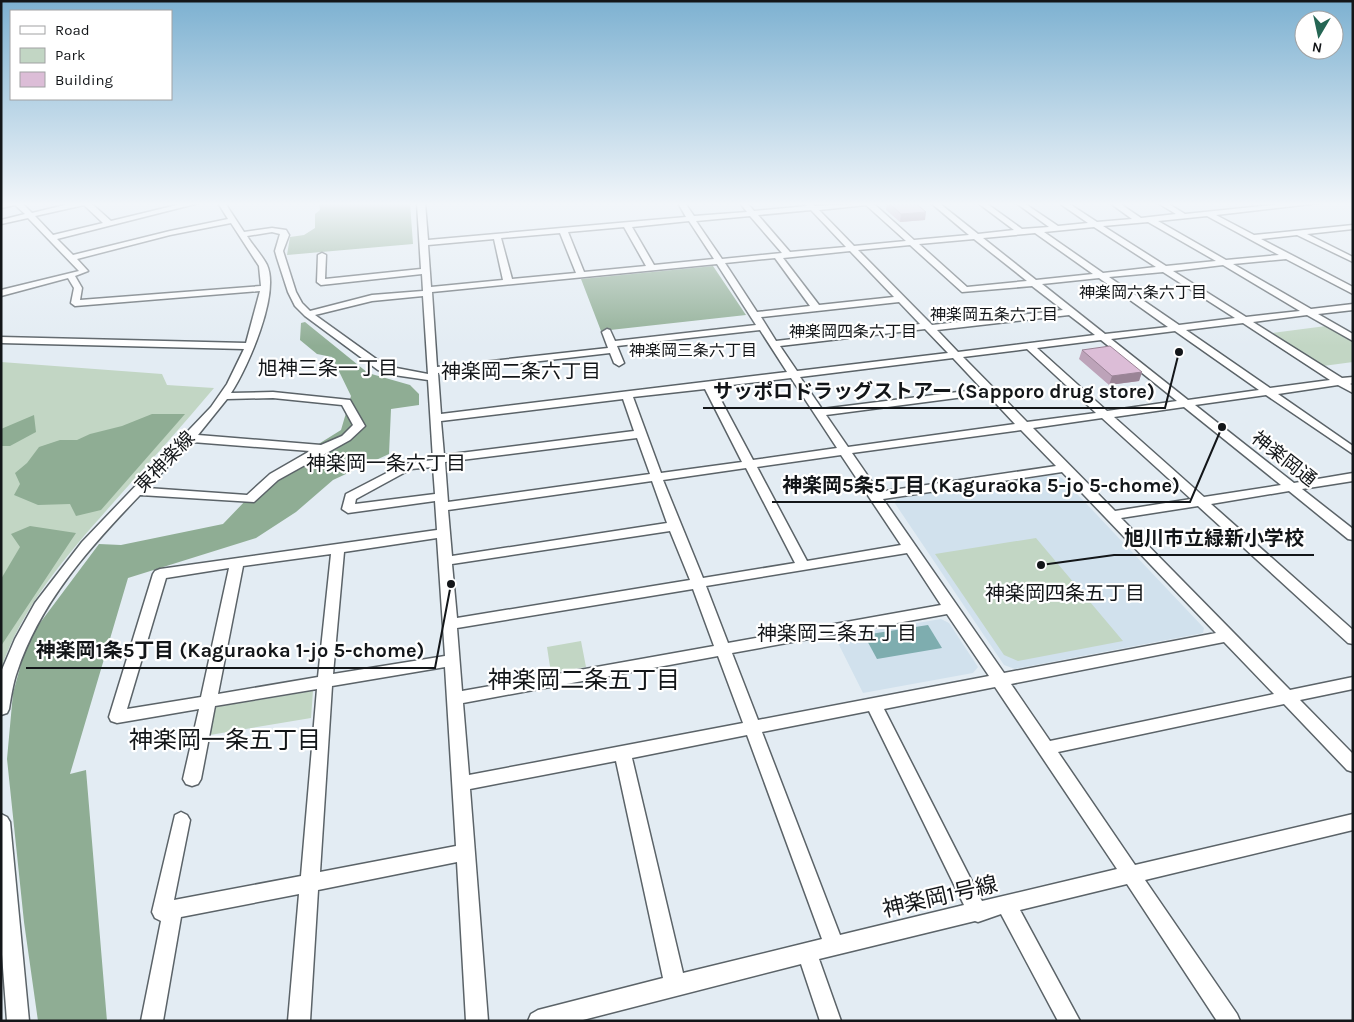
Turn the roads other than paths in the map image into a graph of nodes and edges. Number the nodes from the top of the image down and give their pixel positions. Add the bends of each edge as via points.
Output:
1 (64, 251) edge
2 (100, 251) edge
3 (252, 251) edge
4 (280, 251) edge
5 (424, 251) edge
6 (501, 251) edge
7 (571, 251) edge
8 (641, 251) edge
9 (712, 251) edge
10 (784, 251) edge
11 (835, 251) edge
12 (855, 251) edge
13 (922, 251) edge
14 (993, 251) edge
15 (1066, 251) edge
16 (1136, 251) edge
17 (1203, 251) edge
18 (1279, 251) edge
19 (1334, 251) edge
20 (788, 255) junction
21 (322, 256) dead end
22 (777, 256) junction
23 (1288, 256) junction
24 (71, 258) junction
25 (1353, 260) edge
26 (720, 262) junction
27 (1224, 262) junction
28 (651, 268) junction
29 (1164, 269) junction
30 (426, 271) junction
31 (70, 275) junction
32 (581, 275) junction
33 (1103, 276) junction
34 (508, 282) junction
35 (1034, 283) junction
36 (266, 288) junction
37 (428, 291) junction
38 (1353, 291) edge
39 (1, 293) edge
40 (899, 299) junction
41 (1353, 306) edge
42 (816, 308) junction
43 (1070, 312) junction
44 (1308, 312) junction
45 (308, 314) junction
46 (754, 315) junction
47 (1244, 320) junction
48 (763, 327) junction
49 (928, 327) junction
50 (1178, 328) junction
51 (607, 332) dead end
52 (1102, 337) junction
53 (1353, 338) edge
54 (1, 340) edge
55 (775, 344) junction
56 (250, 346) junction
57 (1028, 346) junction
58 (613, 347) junction
59 (955, 354) junction
60 (619, 363) dead end
61 (433, 374) junction
62 (795, 374) junction
63 (1353, 380) edge
64 (1340, 382) junction
65 (708, 385) junction
66 (1353, 390) edge
67 (990, 391) junction
68 (1268, 392) junction
69 (627, 395) junction
70 (223, 396) junction
71 (1185, 404) junction
72 (819, 413) junction
73 (1105, 415) junction
74 (436, 418) junction
75 (1023, 425) junction
76 (640, 434) junction
77 (189, 438) junction
78 (323, 448) junction
79 (846, 450) junction
80 (1353, 450) edge
81 (438, 461) junction
82 (750, 464) junction
83 (1065, 468) junction
84 (657, 477) junction
85 (1353, 477) edge
86 (1292, 488) junction
87 (137, 491) junction
88 (877, 496) junction
89 (441, 502) junction
90 (1201, 502) junction
91 (1111, 516) junction
92 (674, 526) junction
93 (443, 533) junction
94 (1353, 536) edge
95 (338, 548) junction
96 (911, 548) junction
97 (446, 561) junction
98 (237, 563) junction
99 (803, 566) junction
100 (698, 583) junction
101 (951, 608) junction
102 (450, 624) junction
103 (1228, 636) junction
104 (1353, 639) edge
105 (723, 649) junction
106 (452, 660) junction
107 (999, 680) junction
108 (325, 681) junction
109 (1353, 683) edge
110 (1286, 696) junction
111 (455, 698) junction
112 (208, 701) junction
113 (874, 703) junction
114 (1, 709) edge
115 (752, 728) junction
116 (1046, 748) junction
117 (623, 753) junction
118 (1353, 765) edge
119 (192, 779) dead end
120 (461, 784) junction
121 (181, 820) dead end
122 (1, 822) edge
123 (1353, 822) edge
124 (465, 852) junction
125 (1131, 875) junction
126 (309, 883) junction
127 (1007, 906) junction
128 (173, 910) junction
129 (978, 913) junction
130 (834, 945) junction
131 (807, 953) junction
132 (675, 985) junction
133 (18, 1021) edge
134 (152, 1021) edge
135 (299, 1021) edge
136 (477, 1021) edge
137 (538, 1021) edge
138 (831, 1021) edge
139 (1070, 1021) edge
140 (1230, 1021) edge

1 - 24 street
2 - 24 street
3 - 36 street, 東神楽線 via 263,266
4 - 45 street via 292,292
5 - 30 street
6 - 34 street
7 - 32 street
8 - 28 street
9 - 26 street
10 - 20 street
11 - 20 street
12 - 40 street
13 - 35 street via 965,290
14 - 35 street, 神楽岡通
15 - 33 street
16 - 29 street
17 - 27 street
18 - 23 street
19 - 25 street
20 - 22 street
21 - 30 street via 321,282
22 - 26 street
22 - 42 street
23 - 27 street
23 - 38 street
24 - 31 street via 84,271
26 - 28 street
26 - 46 street
27 - 29 street
27 - 44 street
28 - 32 street
29 - 33 street
29 - 47 street
30 - 37 street
31 - 36 street via 78,288 75,303
31 - 39 street
32 - 34 street
33 - 35 street
33 - 50 street
34 - 37 street
35 - 43 street, 神楽岡通
36 - 56 street, 東神楽線
37 - 45 street via 372,298
37 - 61 street
40 - 42 street
40 - 49 street
41 - 44 street
42 - 46 street
43 - 49 street
43 - 52 street, 神楽岡通
44 - 47 street
44 - 53 street
45 - 61 street via 382,368 394,372
46 - 48 street
47 - 50 street
47 - 64 street
48 - 55 street
48 - 58 street
49 - 55 street
49 - 59 street
50 - 52 street
50 - 68 street
51 - 58 street
52 - 57 street
52 - 71 street, 神楽岡通
54 - 56 street
55 - 62 street
56 - 70 street, 東神楽線 via 239,372
57 - 59 street
57 - 73 street
58 - 60 street
58 - 61 street
59 - 62 street
59 - 67 street
61 - 74 street
62 - 65 street
62 - 72 street
63 - 64 street
64 - 66 street
64 - 68 street
65 - 69 street
65 - 82 street
67 - 72 street
67 - 75 street
68 - 71 street
68 - 80 street
69 - 74 street
69 - 76 street
70 - 77 street, 東神楽線
70 - 78 street via 273,395 346,402 359,426 346,438
71 - 73 street
71 - 86 street, 神楽岡通
72 - 79 street
73 - 75 street
73 - 90 street
74 - 81 street
75 - 79 street
75 - 83 street
76 - 81 street
76 - 84 street
77 - 78 street
77 - 87 street, 東神楽線
78 - 87 street via 274,477 250,499
79 - 82 street
79 - 88 street
81 - 89 street
81 - 89 street via 408,466 350,497 348,509
82 - 84 street
82 - 99 street
83 - 88 street
83 - 91 street
84 - 89 street
84 - 92 street
85 - 86 street
86 - 90 street
86 - 94 street, 神楽岡通
87 - 114 street, 東神楽線 via 91,539 52,588 22,639
88 - 96 street
89 - 93 street
90 - 91 street
90 - 104 street
91 - 103 street
92 - 97 street
92 - 100 street
93 - 95 street
93 - 97 street
95 - 98 street
95 - 108 street
96 - 99 street
96 - 101 street
97 - 102 street
98 - 112 street
98 - 112 street via 160,574 118,716
99 - 100 street
100 - 102 street
100 - 105 street
101 - 105 street
101 - 107 street
102 - 106 street
103 - 107 street
103 - 110 street
105 - 111 street
105 - 115 street
106 - 108 street
106 - 111 street
107 - 113 street
107 - 116 street
108 - 112 street
108 - 126 street
109 - 110 street
110 - 116 street
110 - 118 street
111 - 120 street
112 - 119 street
113 - 115 street
113 - 129 street
115 - 117 street
115 - 130 street
116 - 125 street
117 - 120 street
117 - 132 street
120 - 124 street
121 - 128 street via 162,912
122 - 133 street
123 - 125 street, 神楽岡1号線
124 - 126 street
124 - 136 street
125 - 127 street, 神楽岡1号線
125 - 140 street
126 - 128 street
126 - 135 street
127 - 129 street, 神楽岡1号線
127 - 139 street
128 - 134 street
129 - 130 street, 神楽岡1号線
130 - 131 street, 神楽岡1号線
131 - 132 street, 神楽岡1号線
131 - 138 street
132 - 137 street, 神楽岡1号線

